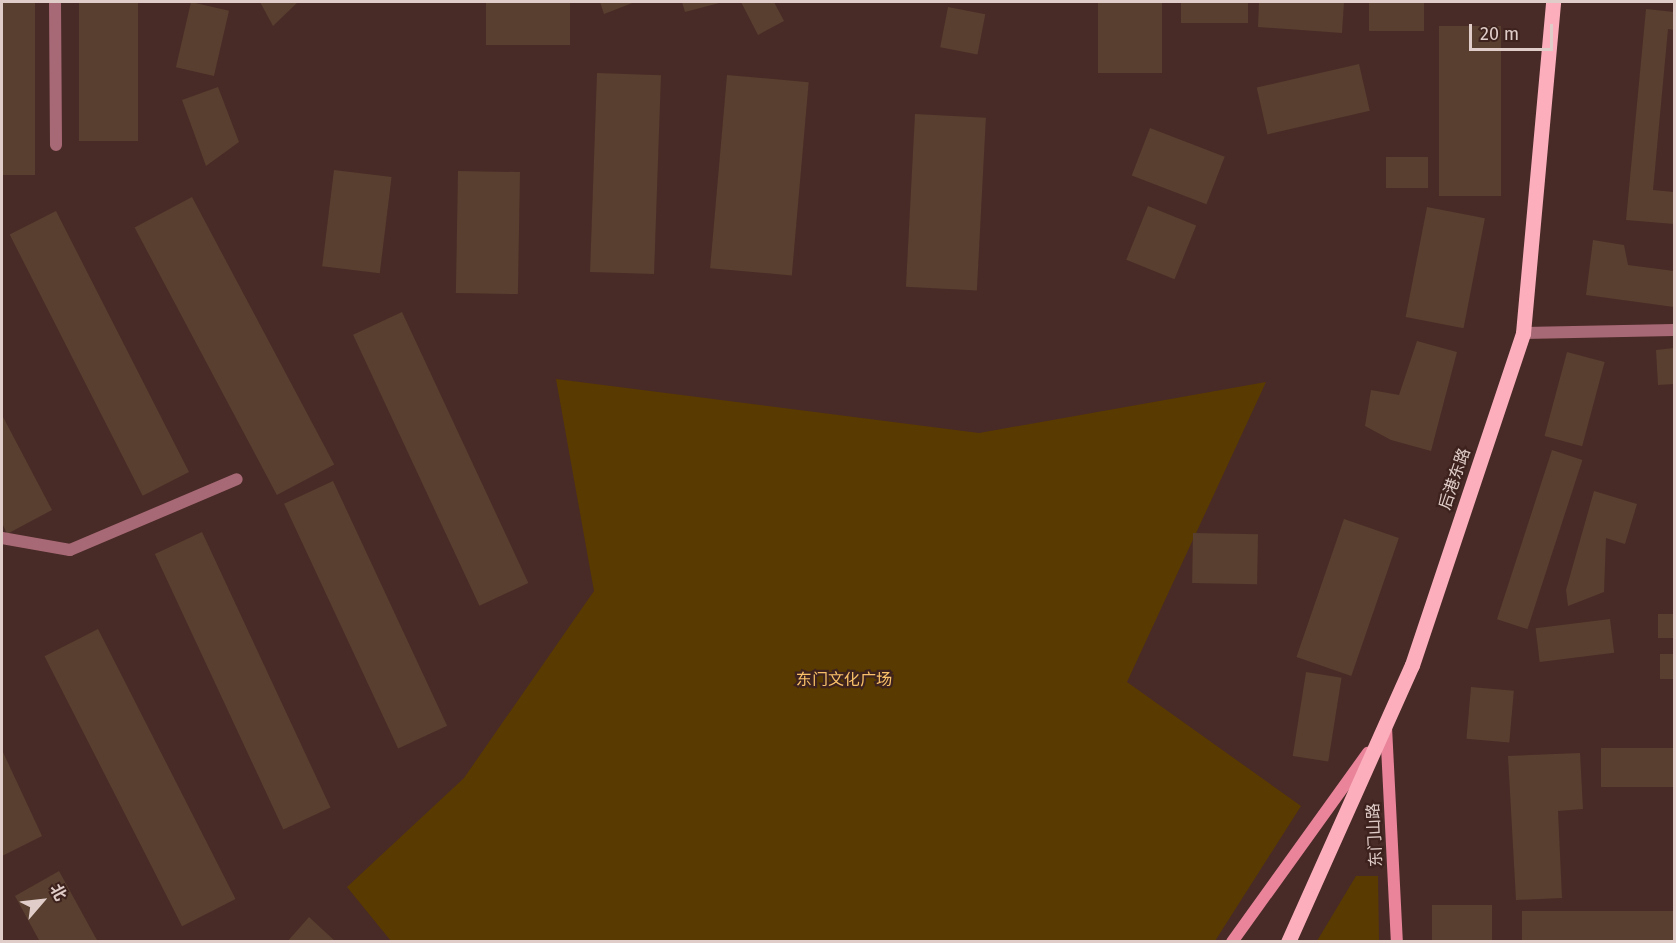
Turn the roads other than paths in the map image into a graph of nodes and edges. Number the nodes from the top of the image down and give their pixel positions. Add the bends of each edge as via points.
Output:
1 (55, 2) edge
2 (1553, 2) edge
3 (56, 145) dead end
4 (1674, 330) edge
5 (1524, 333) junction
6 (237, 479) dead end
7 (2, 538) edge
8 (1386, 727) junction
9 (1232, 942) edge
10 (1288, 942) edge
11 (1397, 942) edge

1 - 3 street
2 - 5 main road, 后港东路
4 - 5 street
5 - 8 main road, 后港东路 via 1412,665
6 - 7 street via 70,550
8 - 9 main road
8 - 10 main road, 后港东路
8 - 11 main road, 东门山路

